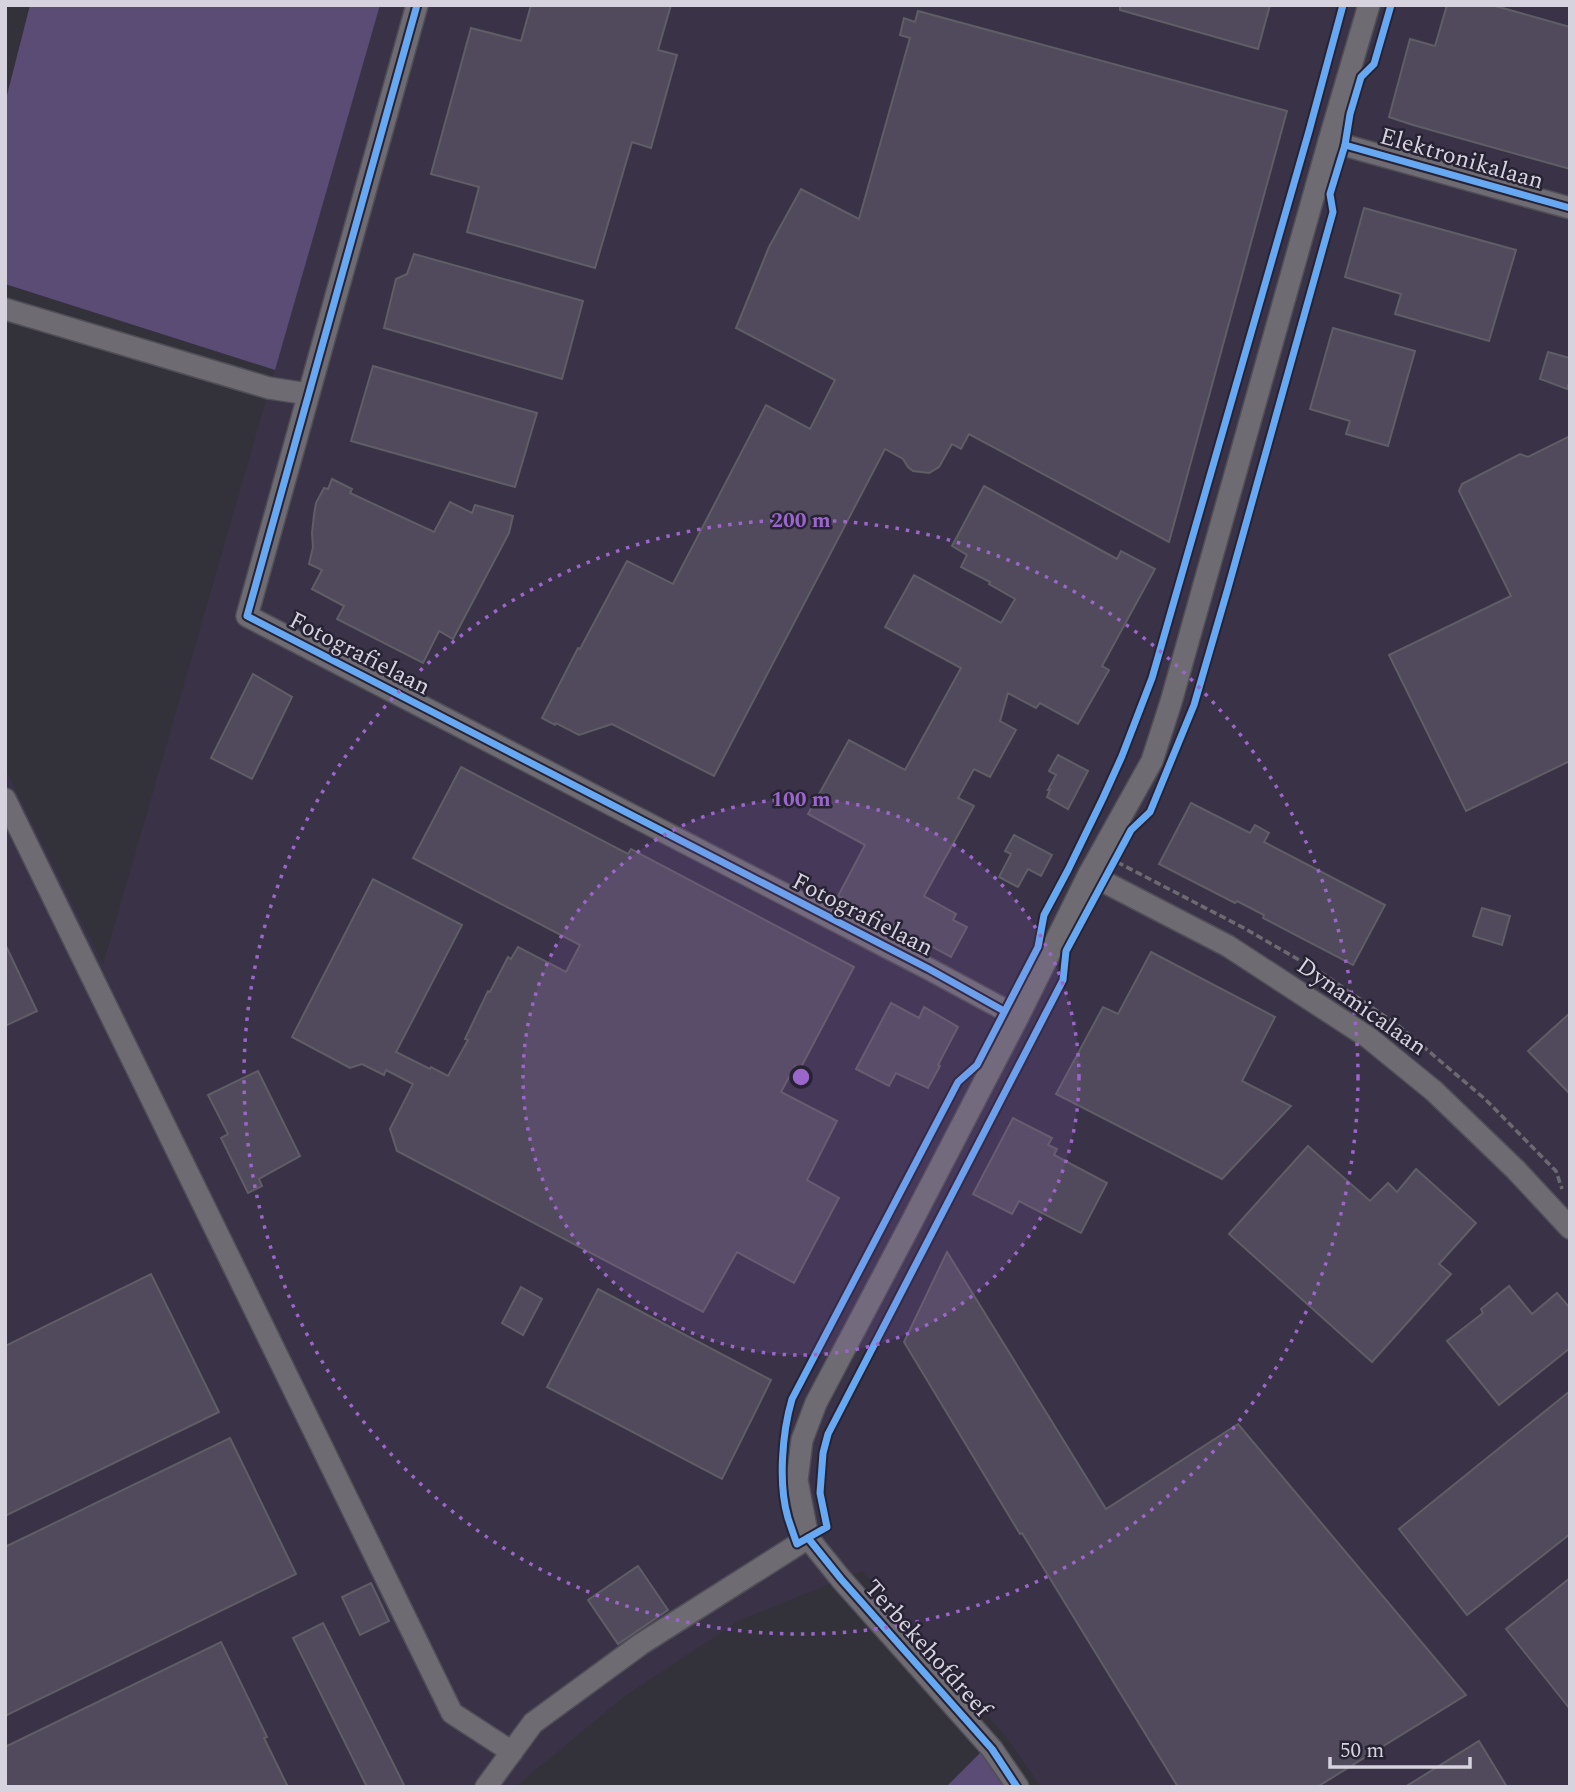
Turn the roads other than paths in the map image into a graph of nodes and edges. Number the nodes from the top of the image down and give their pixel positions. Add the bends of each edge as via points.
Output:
1 (417, 5) edge
2 (1369, 5) edge
3 (1329, 141) junction
4 (1570, 208) edge
5 (5, 309) edge
6 (309, 394) junction
7 (5, 800) edge
8 (1096, 877) junction
9 (1018, 1017) junction
10 (1570, 1228) edge
11 (808, 1538) junction
12 (512, 1752) junction
13 (486, 1787) edge
14 (1018, 1787) edge

1 - 6 street, Fotografielaan
2 - 3 street, Terbekehofdreef
3 - 4 street, Elektronikalaan
3 - 8 street, Terbekehofdreef via 1152,761
5 - 6 street via 269,388
6 - 9 street, Fotografielaan via 247,616
7 - 12 street via 452,1713
8 - 9 street, Terbekehofdreef
8 - 10 street, Dynamicalaan via 1228,946 1369,1038 1434,1091
9 - 11 street, Terbekehofdreef via 816,1403 802,1440 797,1480
11 - 12 street via 641,1644 533,1723
11 - 14 street, Terbekehofdreef via 992,1749
12 - 13 street

